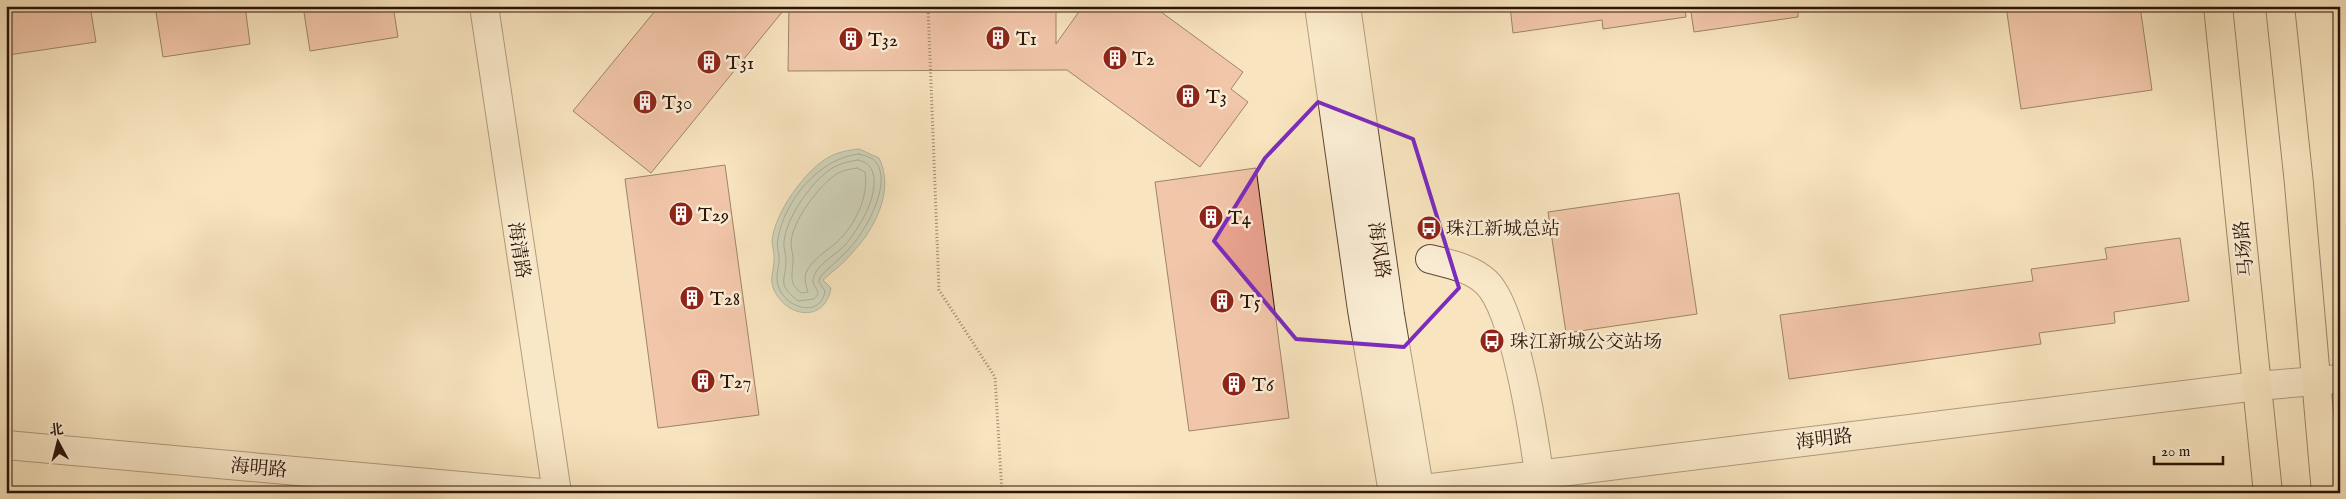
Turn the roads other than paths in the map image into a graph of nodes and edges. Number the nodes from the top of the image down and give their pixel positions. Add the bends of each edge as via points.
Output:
1 (484, 6) edge
2 (1319, 6) edge
3 (1346, 6) edge
4 (2218, 6) edge
5 (2280, 6) edge
6 (1430, 258) dead end
7 (2328, 380) edge
8 (2257, 386) junction
9 (6, 445) edge
10 (1539, 473) junction
11 (1420, 491) edge
12 (541, 493) edge
13 (557, 493) edge
14 (1392, 493) edge
15 (2268, 493) edge
16 (2326, 493) edge

1 - 13 street, 海清路
2 - 14 street, 海风路 via 1362,310
3 - 11 street, 海风路 via 1390,315
4 - 8 main road, 马场路
5 - 7 main road
6 - 10 street via 1471,272 1486,282 1494,293 1514,346
7 - 8 street, 海明路
7 - 16 main road
8 - 10 street, 海明路
8 - 15 main road, 马场路
9 - 12 street, 海明路
10 - 11 street, 海明路
11 - 14 street, 海明路

